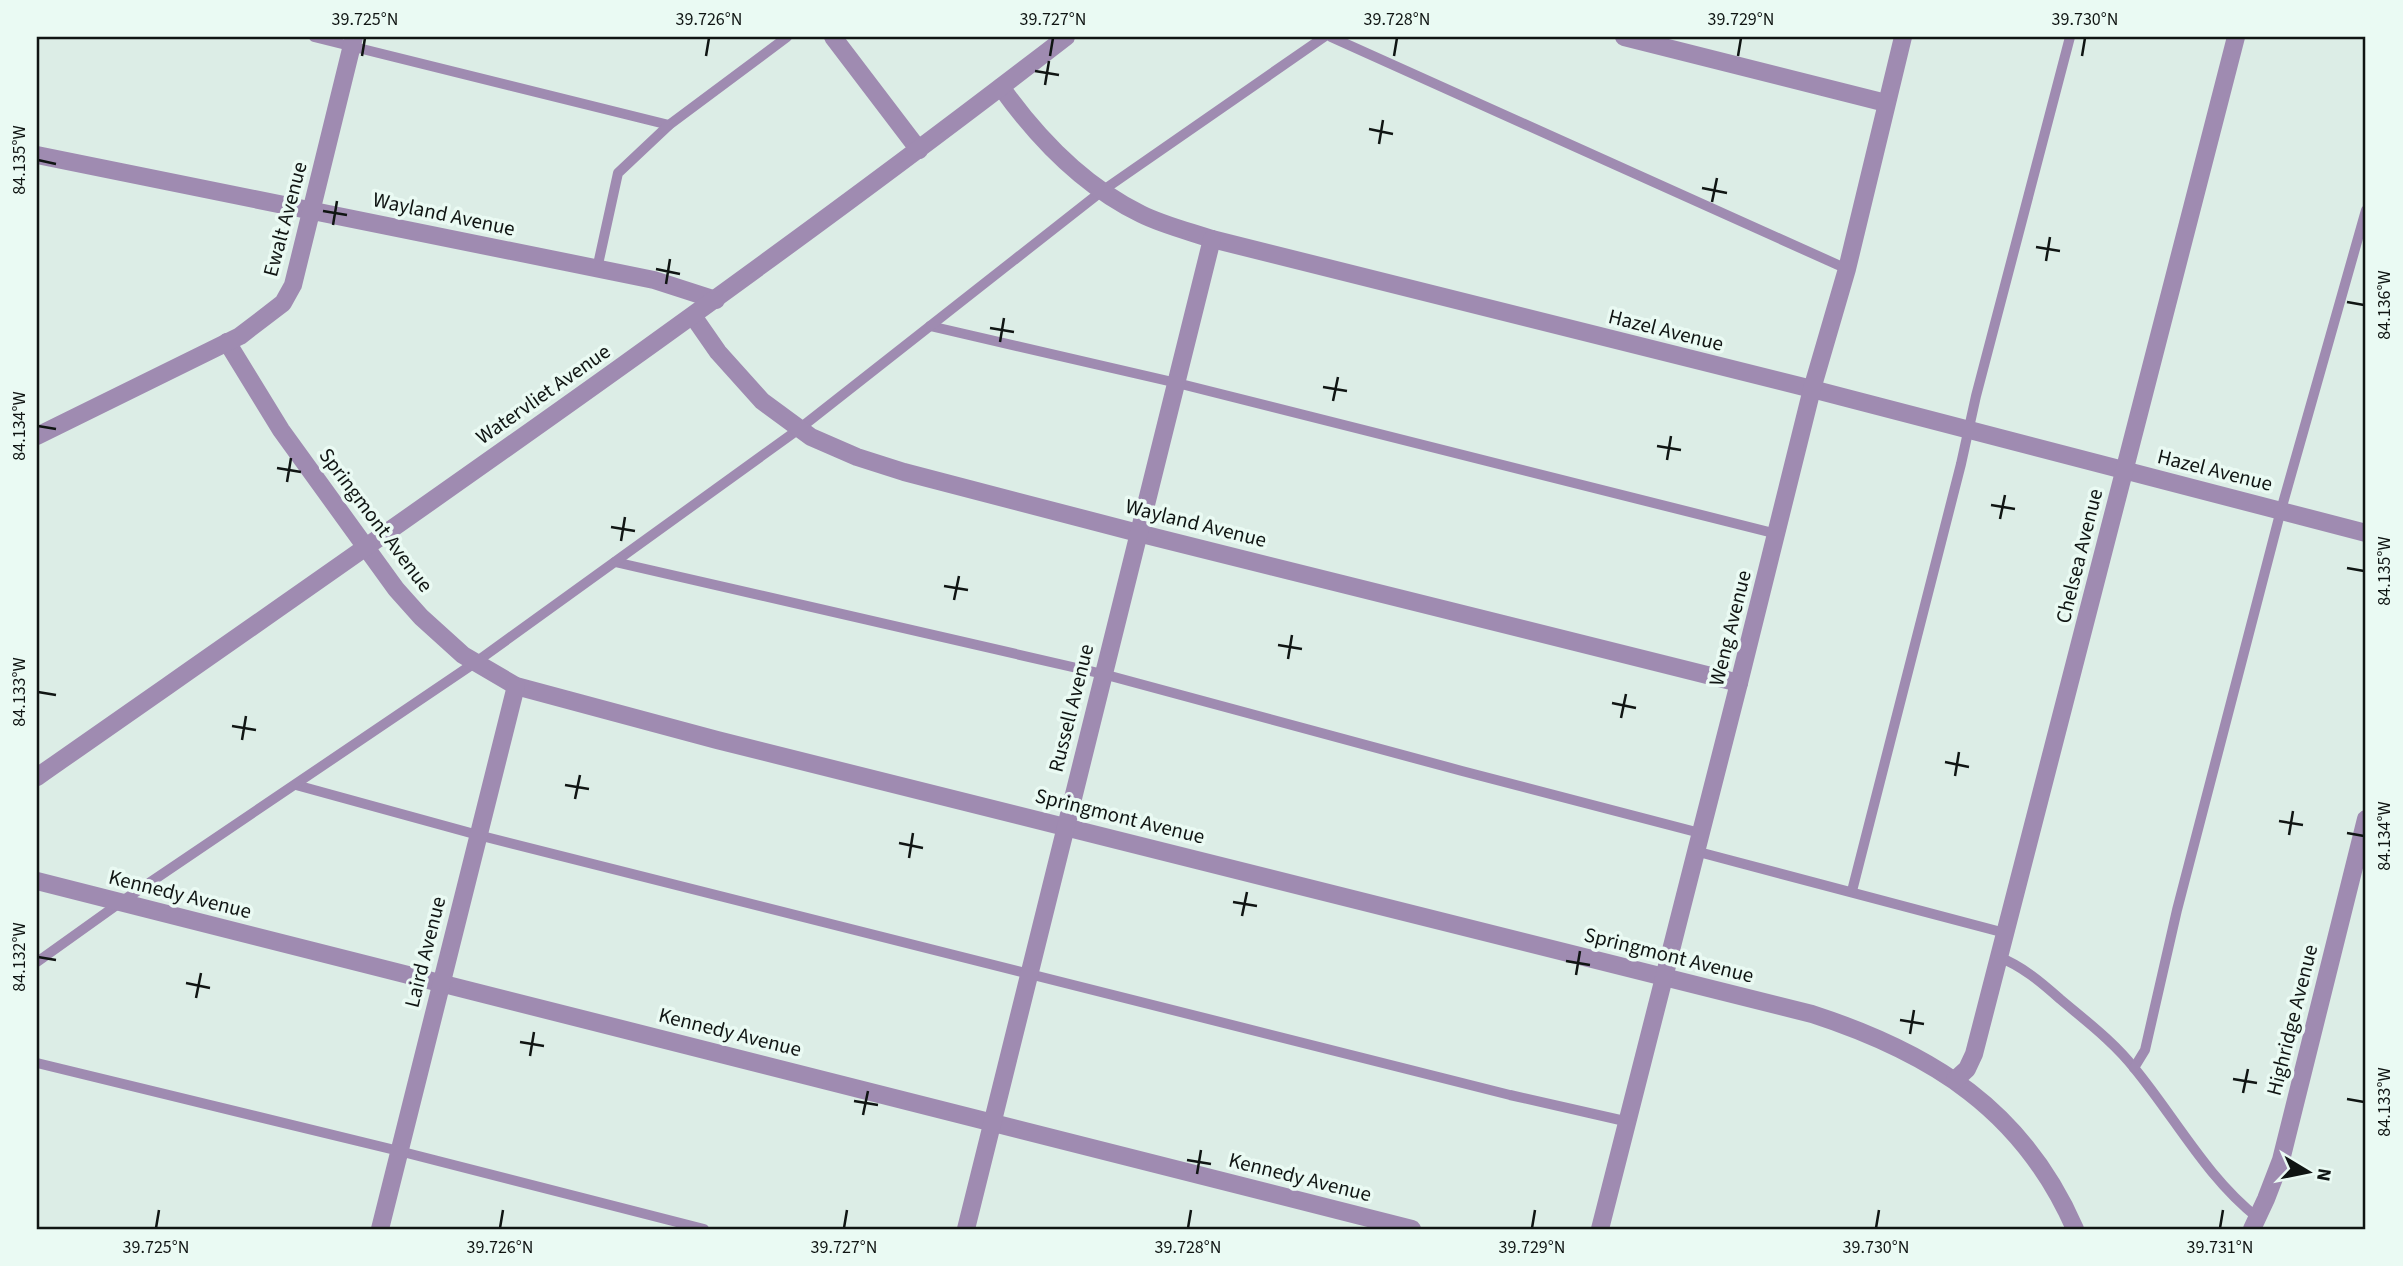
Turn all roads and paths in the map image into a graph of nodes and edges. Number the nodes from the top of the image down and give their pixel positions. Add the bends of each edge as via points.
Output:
1 (314, 37) edge
2 (787, 37) edge
3 (834, 37) edge
4 (1066, 37) edge
5 (1324, 37) edge
6 (1331, 37) edge
7 (1624, 37) edge
8 (1903, 37) edge
9 (2070, 37) edge
10 (2235, 37) edge
11 (353, 41) edge
12 (1001, 87) junction
13 (1886, 103) junction
14 (669, 125) junction
15 (919, 150) junction
16 (37, 155) edge
17 (1102, 191) junction
18 (313, 210) junction
19 (2366, 211) edge
20 (1212, 239) junction
21 (597, 269) junction
22 (1847, 269) junction
23 (716, 300) junction
24 (693, 316) junction
25 (930, 326) junction
26 (227, 342) junction
27 (1177, 383) junction
28 (1812, 389) junction
29 (799, 429) junction
30 (1968, 430) junction
31 (37, 436) edge
32 (2124, 470) junction
33 (2281, 510) junction
34 (1139, 533) junction
35 (2366, 533) edge
36 (1777, 534) junction
37 (365, 546) junction
38 (615, 562) junction
39 (475, 662) junction
40 (1103, 674) junction
41 (1740, 683) junction
42 (516, 686) junction
43 (37, 777) edge
44 (296, 785) junction
45 (2366, 819) edge
46 (1066, 826) junction
47 (478, 835) junction
48 (1698, 842) junction
49 (37, 881) edge
50 (1852, 891) junction
51 (121, 902) junction
52 (2005, 933) junction
53 (1998, 957) junction
54 (37, 962) edge
55 (1029, 972) junction
56 (1664, 977) junction
57 (441, 982) junction
58 (37, 1063) edge
59 (2134, 1068) junction
60 (1955, 1080) junction
61 (992, 1122) junction
62 (1629, 1122) junction
63 (399, 1151) junction
64 (2255, 1224) edge
65 (380, 1229) edge
66 (704, 1229) edge
67 (965, 1229) edge
68 (1412, 1229) edge
69 (1600, 1229) edge
70 (2075, 1229) edge

1 - 11 lane
2 - 14 lane
3 - 15 street
4 - 12 street, Watervliet Avenue
5 - 17 lane
6 - 22 lane
7 - 13 street
8 - 13 street, Weng Avenue
9 - 30 lane
10 - 32 street, Chelsea Avenue
11 - 14 lane
11 - 18 street, Ewalt Avenue
12 - 15 street, Watervliet Avenue
12 - 17 street, Hazel Avenue via 1052,151
13 - 22 street, Weng Avenue
14 - 21 lane via 618,173
15 - 23 street, Watervliet Avenue
16 - 18 street, Wayland Avenue
17 - 20 street, Hazel Avenue via 1139,213
17 - 25 lane
18 - 21 street, Wayland Avenue
18 - 26 street, Ewalt Avenue via 293,285 283,303
19 - 33 lane
20 - 27 street, Russell Avenue
20 - 28 street, Hazel Avenue
21 - 23 street, Wayland Avenue via 654,280
22 - 28 street, Weng Avenue
23 - 24 street, Watervliet Avenue
24 - 29 street, Wayland Avenue via 747,386
24 - 37 street, Watervliet Avenue
25 - 27 lane
25 - 29 lane
26 - 31 street, Ewalt Avenue
26 - 37 street, Springmont Avenue via 281,430
27 - 34 street, Russell Avenue
27 - 36 lane
28 - 30 street, Hazel Avenue
28 - 36 street, Weng Avenue
29 - 34 street, Wayland Avenue via 857,457 904,472
29 - 38 lane
30 - 32 street, Hazel Avenue
30 - 50 lane
32 - 33 street, Hazel Avenue
32 - 52 street, Chelsea Avenue
33 - 35 street, Hazel Avenue
33 - 59 lane via 2145,1050
34 - 40 street, Russell Avenue
34 - 41 street, Wayland Avenue
36 - 41 street, Weng Avenue
37 - 39 street, Springmont Avenue via 421,617
37 - 43 street, Watervliet Avenue
38 - 39 lane
38 - 40 lane
39 - 42 street, Springmont Avenue
39 - 44 lane
40 - 46 street, Russell Avenue
40 - 48 lane via 1462,771
41 - 48 street, Weng Avenue
42 - 46 street, Springmont Avenue
42 - 47 street, Laird Avenue
44 - 47 lane
44 - 51 lane
45 - 64 street, Highridge Avenue via 2281,1160
46 - 55 street, Russell Avenue
46 - 56 street, Springmont Avenue
47 - 55 lane
47 - 57 street, Laird Avenue
48 - 50 lane
48 - 56 street, Weng Avenue
49 - 51 street, Kennedy Avenue
50 - 52 lane
51 - 54 lane
51 - 57 street, Kennedy Avenue
52 - 53 street, Chelsea Avenue
53 - 59 lane via 2052,992
53 - 60 street, Chelsea Avenue via 1974,1054
55 - 61 street, Russell Avenue
55 - 62 lane
56 - 60 street, Springmont Avenue via 1860,1030
56 - 62 street, Weng Avenue
57 - 61 street, Kennedy Avenue
57 - 63 street, Laird Avenue
58 - 63 lane
59 - 64 lane
60 - 70 street, Springmont Avenue via 2020,1139 2064,1204
61 - 67 street, Russell Avenue
61 - 68 street, Kennedy Avenue
62 - 69 street, Weng Avenue
63 - 65 street, Laird Avenue
63 - 66 lane

